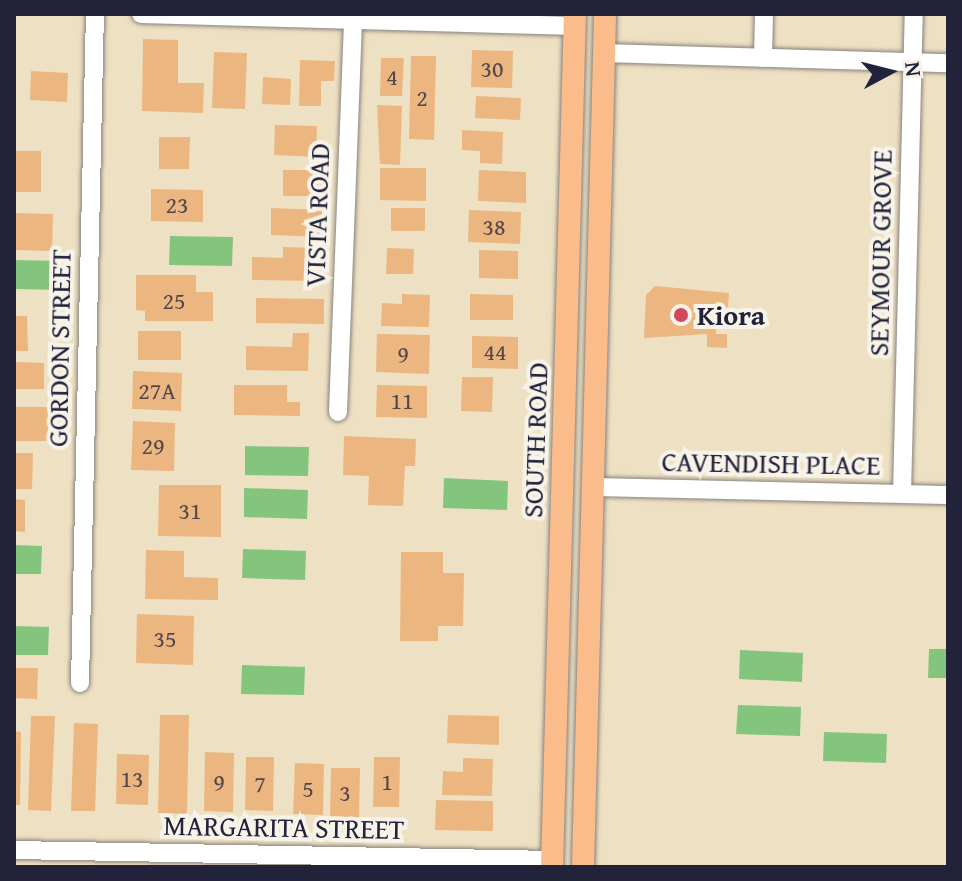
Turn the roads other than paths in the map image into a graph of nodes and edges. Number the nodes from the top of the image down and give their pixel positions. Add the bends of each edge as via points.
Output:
1 (95, 14) edge
2 (141, 14) edge
3 (764, 14) edge
4 (914, 14) edge
5 (353, 20) junction
6 (575, 20) edge
7 (604, 20) edge
8 (604, 53) junction
9 (763, 58) junction
10 (913, 63) junction
11 (948, 63) edge
12 (338, 412) dead end
13 (593, 487) junction
14 (902, 494) junction
15 (948, 495) edge
16 (80, 683) dead end
17 (20, 856) edge
18 (279, 861) edge
19 (552, 864) edge
20 (583, 864) edge

1 - 16 street, GORDON STREET
2 - 5 street
3 - 9 street
4 - 10 street, SEYMOUR GROVE
5 - 6 street
5 - 12 street, VISTA ROAD
6 - 7 main road
6 - 19 main road, SOUTH ROAD
7 - 8 main road, SOUTH ROAD
8 - 9 street
8 - 13 main road, SOUTH ROAD
9 - 10 street
10 - 11 street
10 - 14 street, SEYMOUR GROVE
13 - 14 street, CAVENDISH PLACE
13 - 20 main road, SOUTH ROAD
14 - 15 street, CAVENDISH PLACE
17 - 18 street, MARGARITA STREET
18 - 19 street, MARGARITA STREET
19 - 20 main road

